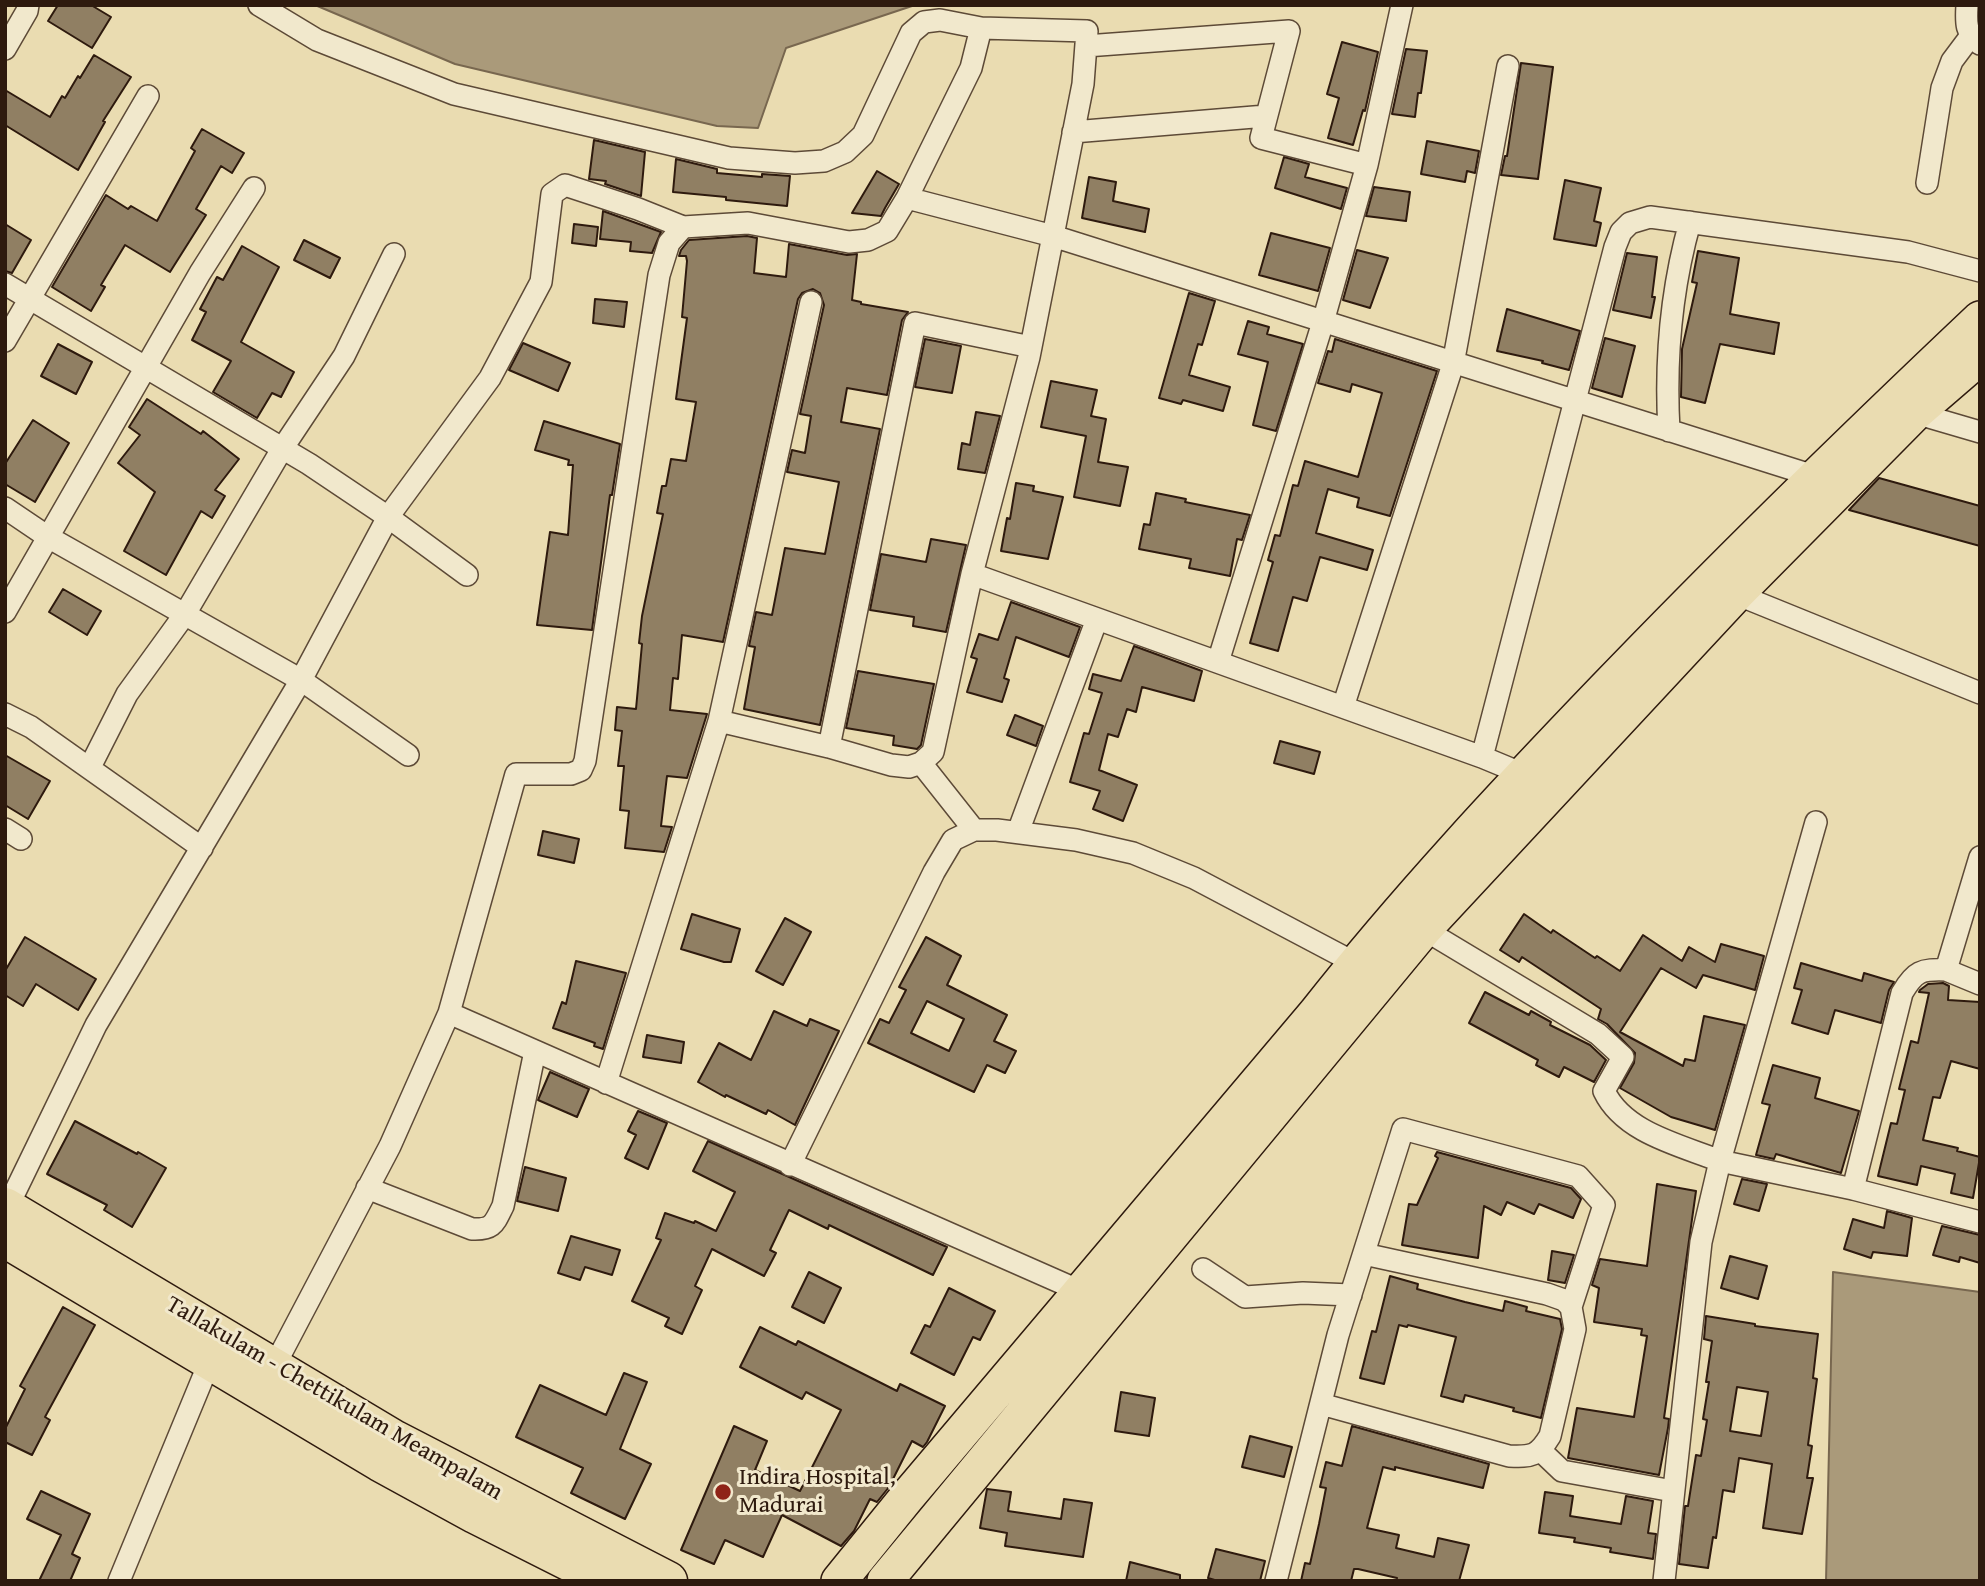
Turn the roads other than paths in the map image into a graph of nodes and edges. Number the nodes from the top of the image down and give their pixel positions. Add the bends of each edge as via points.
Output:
1 (28, 5) edge
2 (259, 5) edge
3 (1402, 5) edge
4 (1967, 5) edge
5 (981, 27) junction
6 (1975, 41) edge
7 (1086, 46) junction
8 (5, 49) edge
9 (1508, 66) dead end
10 (148, 96) dead end
11 (1266, 117) junction
12 (1073, 132) junction
13 (1367, 165) junction
14 (1927, 183) dead end
15 (254, 188) dead end
16 (907, 198) junction
17 (1690, 222) junction
18 (683, 227) junction
19 (1053, 236) junction
20 (394, 254) dead end
21 (1980, 271) edge
22 (5, 284) edge
23 (31, 300) junction
24 (811, 302) dead end
25 (1980, 319) edge
26 (1323, 322) junction
27 (5, 341) edge
28 (1031, 347) junction
29 (1980, 357) edge
30 (1453, 364) junction
31 (145, 368) junction
32 (1574, 401) junction
33 (1915, 412) junction
34 (1670, 431) junction
35 (1980, 432) edge
36 (282, 449) junction
37 (1816, 477) junction
38 (5, 508) edge
39 (388, 517) junction
40 (48, 537) junction
41 (972, 574) junction
42 (467, 575) dead end
43 (1735, 594) junction
44 (5, 612) edge
45 (185, 614) junction
46 (1097, 619) junction
47 (1218, 662) junction
48 (301, 680) junction
49 (1980, 693) edge
50 (1343, 707) junction
51 (5, 714) edge
52 (719, 721) junction
53 (829, 747) junction
54 (408, 755) dead end
55 (1482, 757) junction
56 (921, 763) junction
57 (90, 768) junction
58 (1524, 774) junction
59 (1816, 822) dead end
60 (974, 830) junction
61 (1018, 832) junction
62 (202, 848) junction
63 (1980, 857) edge
64 (1412, 922) junction
65 (1355, 963) junction
66 (1946, 970) junction
67 (1980, 984) edge
68 (449, 1013) junction
69 (535, 1051) junction
70 (606, 1083) junction
71 (1720, 1161) junction
72 (790, 1165) junction
73 (368, 1188) junction
74 (1853, 1189) junction
75 (8, 1203) edge
76 (1980, 1222) edge
77 (5, 1238) edge
78 (1364, 1254) junction
79 (1203, 1269) dead end
80 (1080, 1291) junction
81 (1351, 1295) junction
82 (1571, 1307) junction
83 (278, 1359) dead end
84 (207, 1368) dead end
85 (1321, 1404) junction
86 (1541, 1451) junction
87 (1673, 1491) junction
88 (119, 1581) edge
89 (608, 1581) edge
90 (668, 1581) edge
91 (839, 1581) edge
92 (885, 1581) edge
93 (1276, 1581) edge
94 (1664, 1581) edge

1 - 8 street
2 - 5 street via 317,40 454,94 729,158 795,163 824,161 845,152 863,135 911,33 924,22
3 - 13 street
4 - 6 street via 1966,26
5 - 7 street via 1087,31
5 - 16 street via 971,68
6 - 14 street via 1952,61 1942,88
7 - 11 street via 1289,31
7 - 12 street
9 - 30 street
10 - 23 street
11 - 12 street
11 - 13 street via 1261,138
12 - 19 street
13 - 26 street
15 - 31 street
16 - 18 street via 887,231 868,240 849,242 748,223
16 - 19 street
17 - 21 street via 1908,252
17 - 32 street via 1650,217 1630,223 1621,232
17 - 34 street via 1670,326 1666,380
18 - 39 street via 565,185 552,194 541,282 490,377
18 - 68 street via 669,243 659,275 585,761 581,770 571,774 516,774
19 - 26 street
19 - 28 street
20 - 36 street via 344,356
22 - 23 street
23 - 27 street
23 - 31 street
24 - 52 street
25 - 37 main road
26 - 30 street
26 - 47 street
28 - 41 street
28 - 53 street via 915,323
29 - 33 main road
30 - 32 street
30 - 50 street
31 - 36 street
31 - 40 street
32 - 34 street
32 - 55 street
33 - 35 street
33 - 43 main road
34 - 37 street
36 - 39 street
36 - 45 street
37 - 58 main road
38 - 40 street
39 - 42 street
39 - 48 street
40 - 44 street
40 - 45 street
41 - 46 street
41 - 56 street via 933,751
43 - 49 street
43 - 64 main road
45 - 48 street
45 - 57 street via 127,694
46 - 47 street
46 - 61 street
47 - 50 street
48 - 54 street
48 - 62 street
50 - 55 street
51 - 57 street
52 - 53 street
52 - 70 street
53 - 56 street via 891,765
55 - 58 street
56 - 60 street
57 - 62 street
58 - 64 main road
59 - 71 street
60 - 61 street
60 - 72 street via 953,840 934,872
61 - 65 street via 1133,853 1194,878
62 - 75 street via 96,1025
63 - 66 street
64 - 65 main road
64 - 71 street via 1598,1034 1623,1057 1604,1091 1610,1104 1633,1125
64 - 92 main road
65 - 80 main road
66 - 67 street
66 - 74 street via 1927,969 1912,976 1902,993
68 - 69 street
68 - 73 street
69 - 70 street
69 - 73 street via 503,1206 495,1223 486,1230 472,1229
70 - 72 street
71 - 74 street
71 - 87 street via 1701,1242
72 - 80 street
73 - 83 street
74 - 76 street
75 - 90 highway, Tallakulam - Chettikulam Meampalam via 395,1440
77 - 89 highway, Tallakulam - Chettikulam Meampalam via 380,1462
78 - 81 street
78 - 82 street via 1546,1294
78 - 82 street via 1403,1129 1578,1176 1604,1205
79 - 81 street via 1245,1297
80 - 91 main road
81 - 85 street
82 - 86 street via 1575,1329 1550,1436
84 - 88 street
85 - 86 street via 1509,1457 1528,1457
85 - 93 street
86 - 87 street via 1562,1471
87 - 94 street

